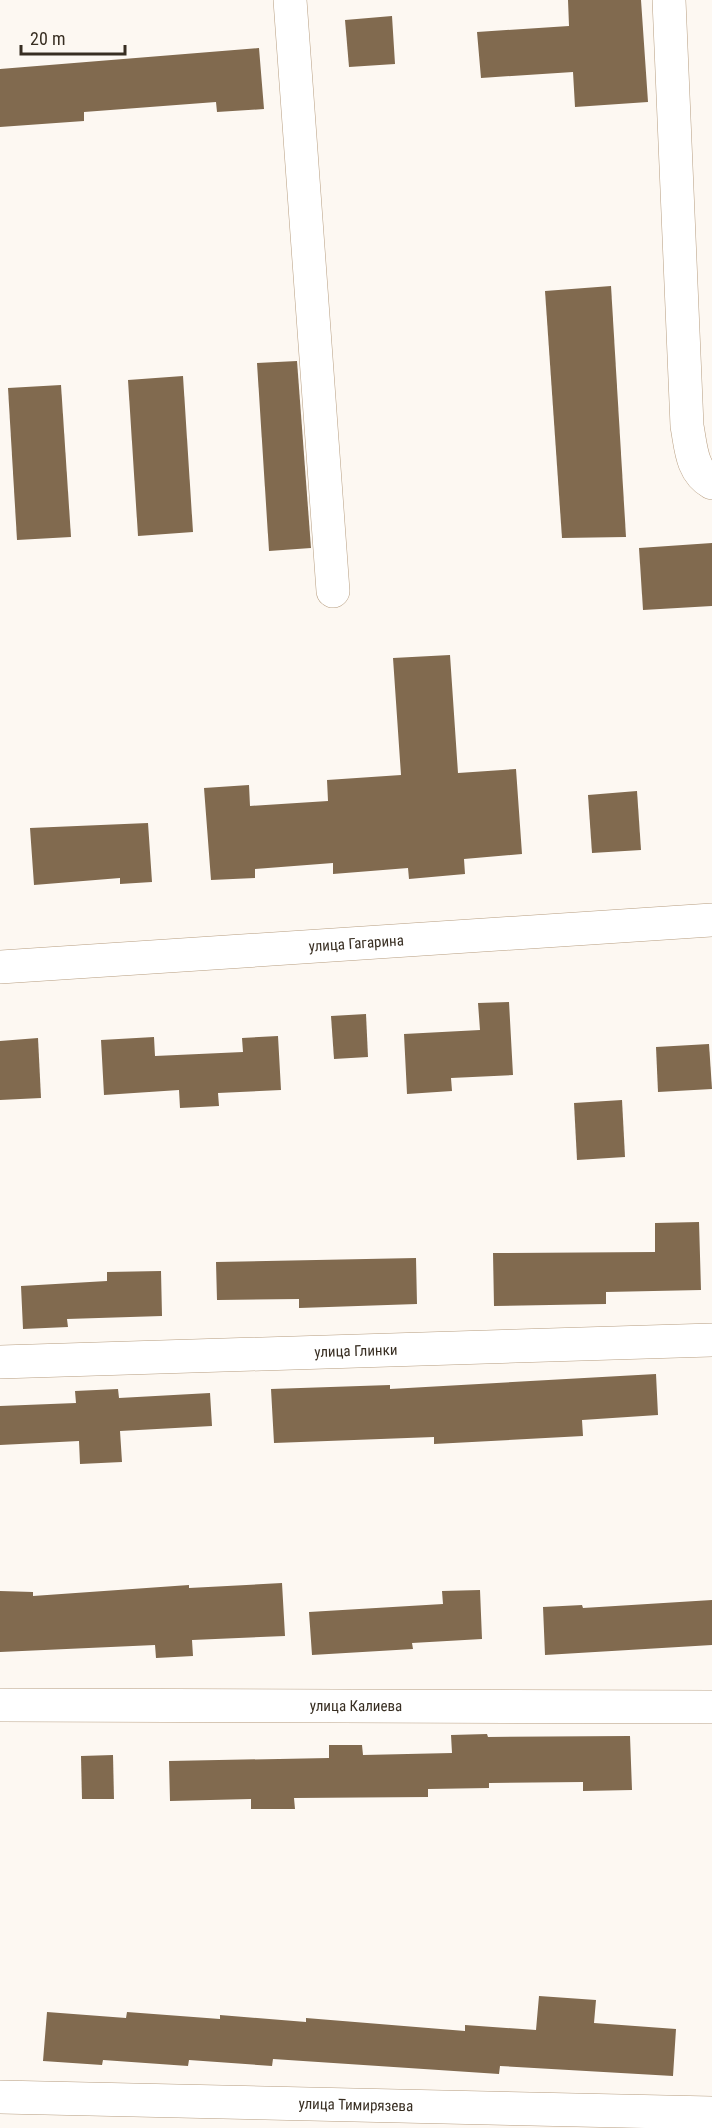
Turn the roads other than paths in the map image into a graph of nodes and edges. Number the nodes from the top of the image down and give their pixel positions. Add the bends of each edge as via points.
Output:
1 (290, 0) edge
2 (669, 0) edge
3 (712, 483) edge
4 (333, 591) dead end
5 (712, 920) edge
6 (0, 967) edge
7 (712, 1340) edge
8 (0, 1362) edge
9 (0, 1705) edge
10 (712, 1707) edge
11 (0, 2097) edge
12 (712, 2113) edge

1 - 4 street
2 - 3 street via 687,426 695,466
5 - 6 street, улица Гагарина
7 - 8 street, улица Глинки
9 - 10 street, улица Калиева
11 - 12 street, улица Тимирязева

